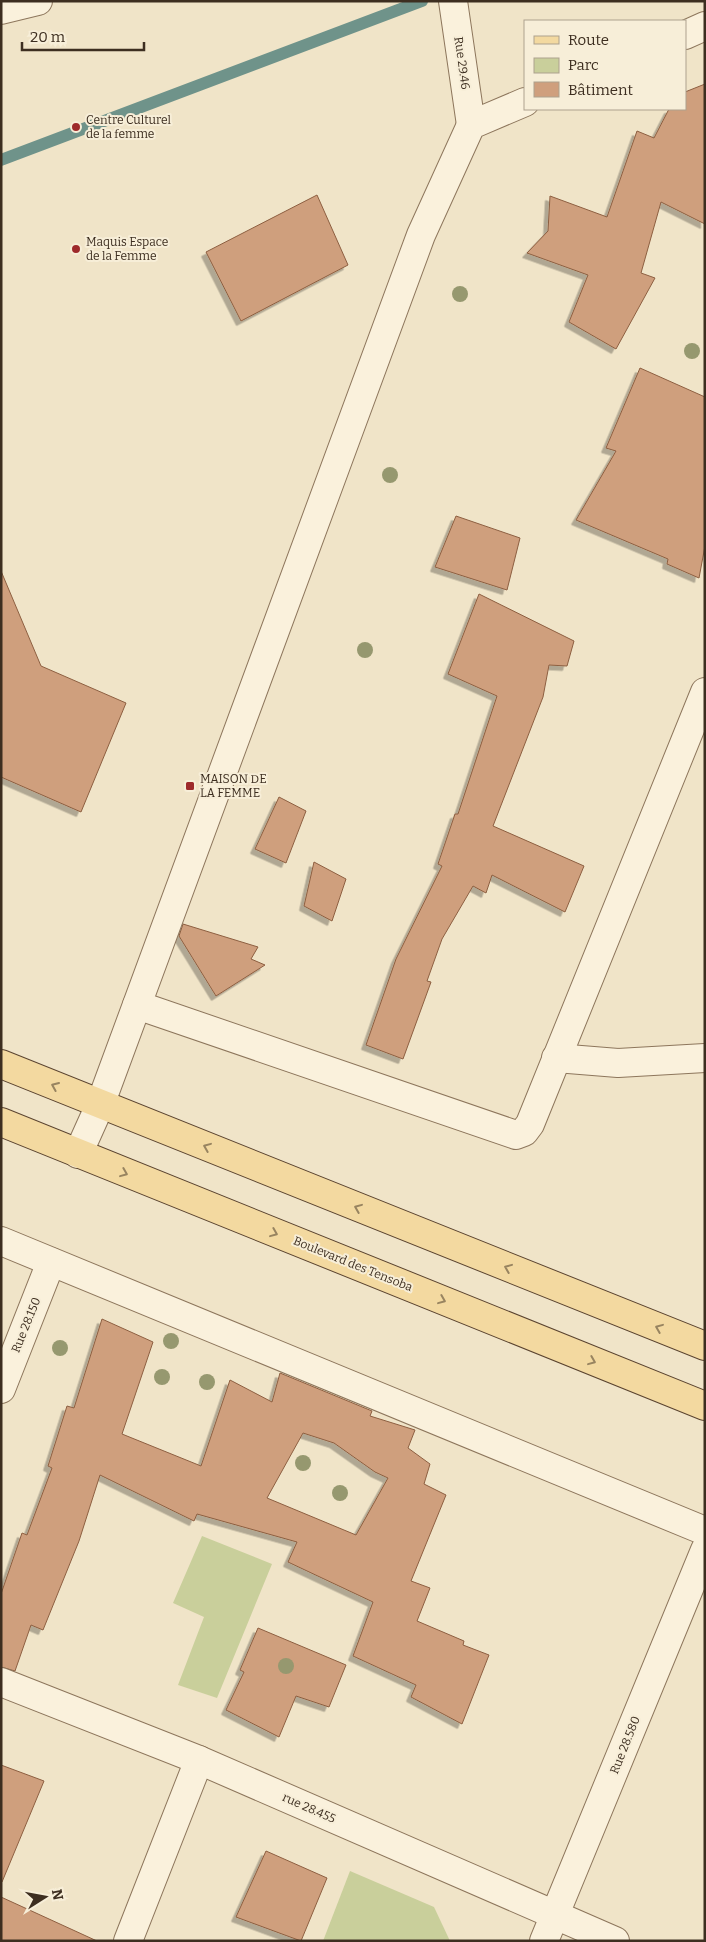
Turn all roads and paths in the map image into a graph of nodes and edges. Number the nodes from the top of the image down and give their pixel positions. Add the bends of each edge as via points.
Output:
1 (38, 1) edge
2 (453, 1) edge
3 (1, 10) edge
4 (705, 26) edge
5 (686, 35) edge
6 (524, 102) edge
7 (470, 125) junction
8 (705, 692) edge
9 (137, 1005) junction
10 (556, 1058) junction
11 (705, 1058) edge
12 (1, 1064) edge
13 (100, 1105) junction
14 (1, 1122) edge
15 (78, 1154) junction
16 (1, 1241) edge
17 (52, 1262) junction
18 (705, 1346) edge
19 (1, 1388) edge
20 (705, 1406) edge
21 (705, 1531) edge
22 (705, 1550) edge
23 (1, 1682) edge
24 (199, 1760) junction
25 (555, 1916) junction
26 (128, 1941) edge
27 (544, 1941) edge
28 (615, 1941) edge

1 - 3 street
2 - 7 street, Rue 29.46
4 - 5 street
6 - 7 street
7 - 9 street via 420,235
8 - 10 street
9 - 10 street via 516,1135 524,1132 530,1124
9 - 13 street
10 - 11 street via 618,1063
13 -> 12 main road
13 - 15 street
18 -> 13 main road
14 - 15 main road, Boulevard des Tensoba
15 -> 20 main road, Boulevard des Tensoba
16 - 17 street
17 - 19 street, Rue 28.150
17 - 21 street
22 - 25 street, Rue 28.580
23 - 24 street, rue 28.455
24 - 25 street, rue 28.455
24 - 26 street
25 - 27 street, Rue 28.580
25 - 28 street, rue 28.455

